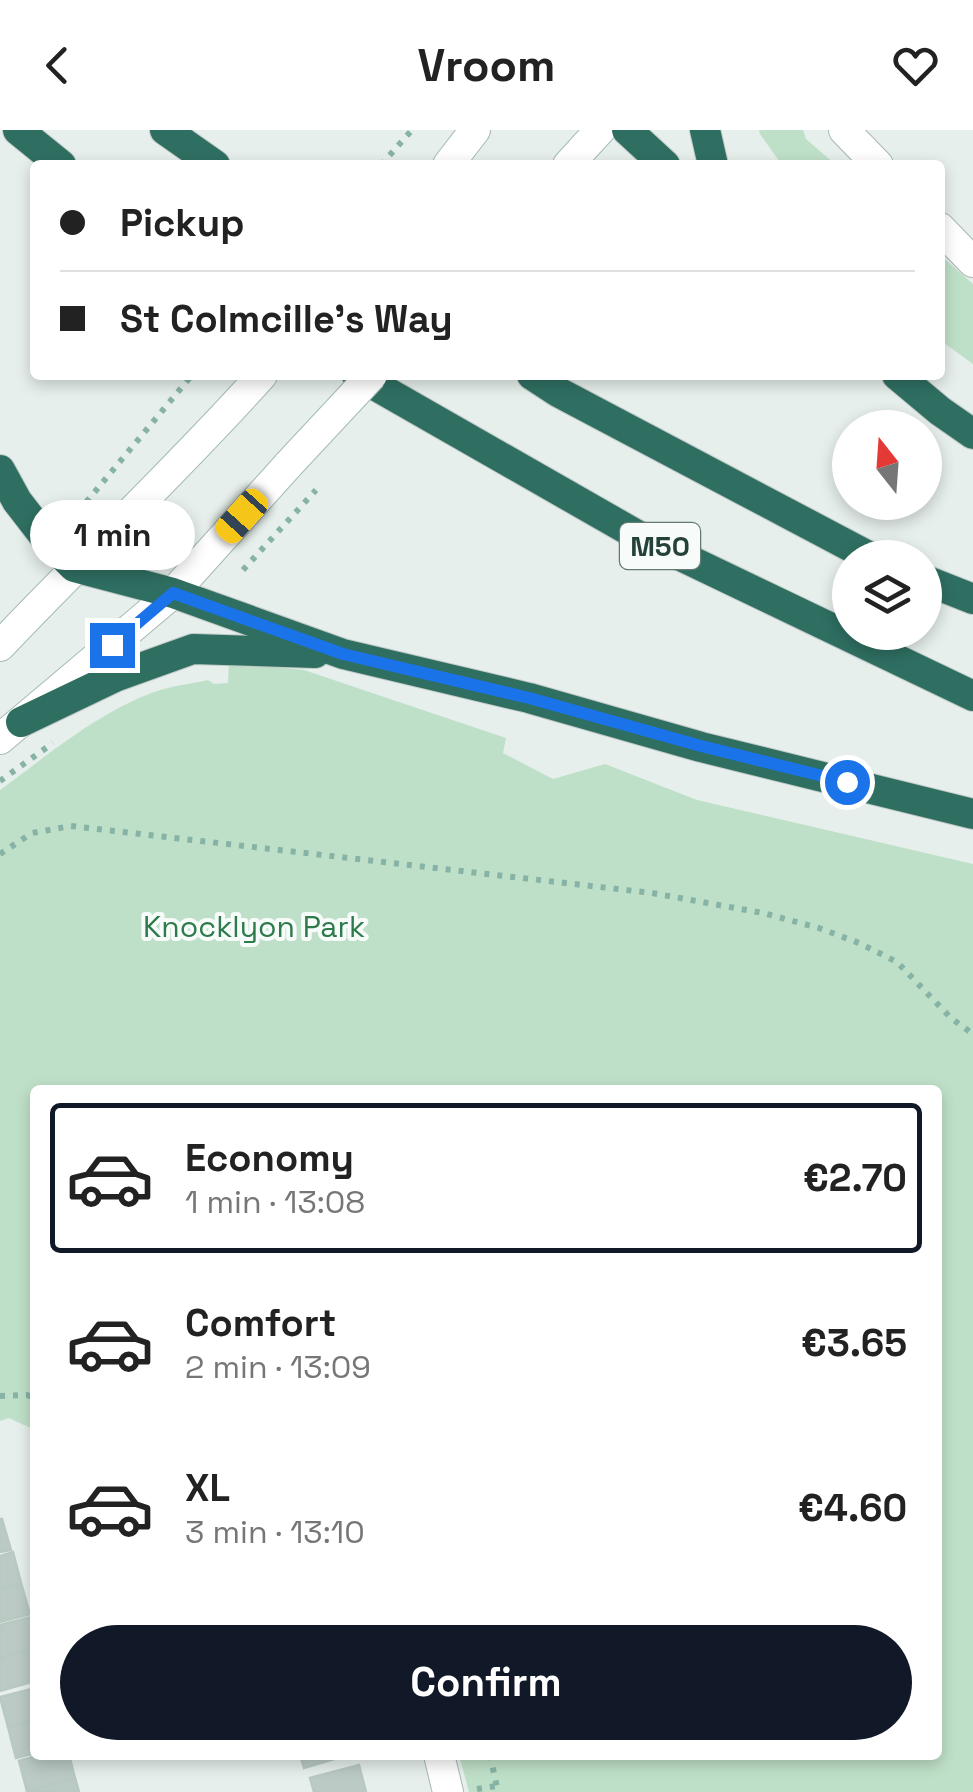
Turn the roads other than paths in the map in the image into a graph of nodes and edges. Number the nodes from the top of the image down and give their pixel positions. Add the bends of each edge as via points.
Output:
1 (18, 130) edge
2 (165, 130) edge
3 (475, 130) edge
4 (600, 130) edge
5 (627, 130) edge
6 (705, 130) edge
7 (844, 130) edge
8 (55, 160) edge
9 (208, 160) edge
10 (452, 160) edge
11 (573, 160) edge
12 (660, 160) edge
13 (712, 160) edge
14 (873, 160) edge
15 (945, 233) edge
16 (973, 262) edge
17 (257, 380) edge
18 (366, 380) edge
19 (367, 380) edge
20 (540, 380) edge
21 (903, 380) edge
22 (973, 434) edge
23 (0, 470) edge
24 (838, 540) edge
25 (74, 567) junction
26 (942, 587) edge
27 (173, 593) junction
28 (973, 599) edge
29 (0, 646) edge
30 (343, 654) junction
31 (973, 696) edge
32 (10, 730) edge
33 (973, 814) edge
34 (441, 1760) edge
35 (448, 1792) edge

1 - 8 highway
2 - 9 highway
3 - 10 main road
4 - 11 main road
5 - 12 highway
6 - 13 highway
7 - 14 main road
15 - 16 main road
17 - 25 main road
18 - 31 highway, M50 via 636,534
19 - 27 main road, bridge
20 - 24 highway
21 - 22 highway
23 - 25 highway via 17,502
25 - 27 highway
25 - 29 main road
26 - 28 highway
27 - 30 highway
27 - 32 main road
30 - 32 highway via 193,648 115,677
30 - 33 highway
34 - 35 main road

